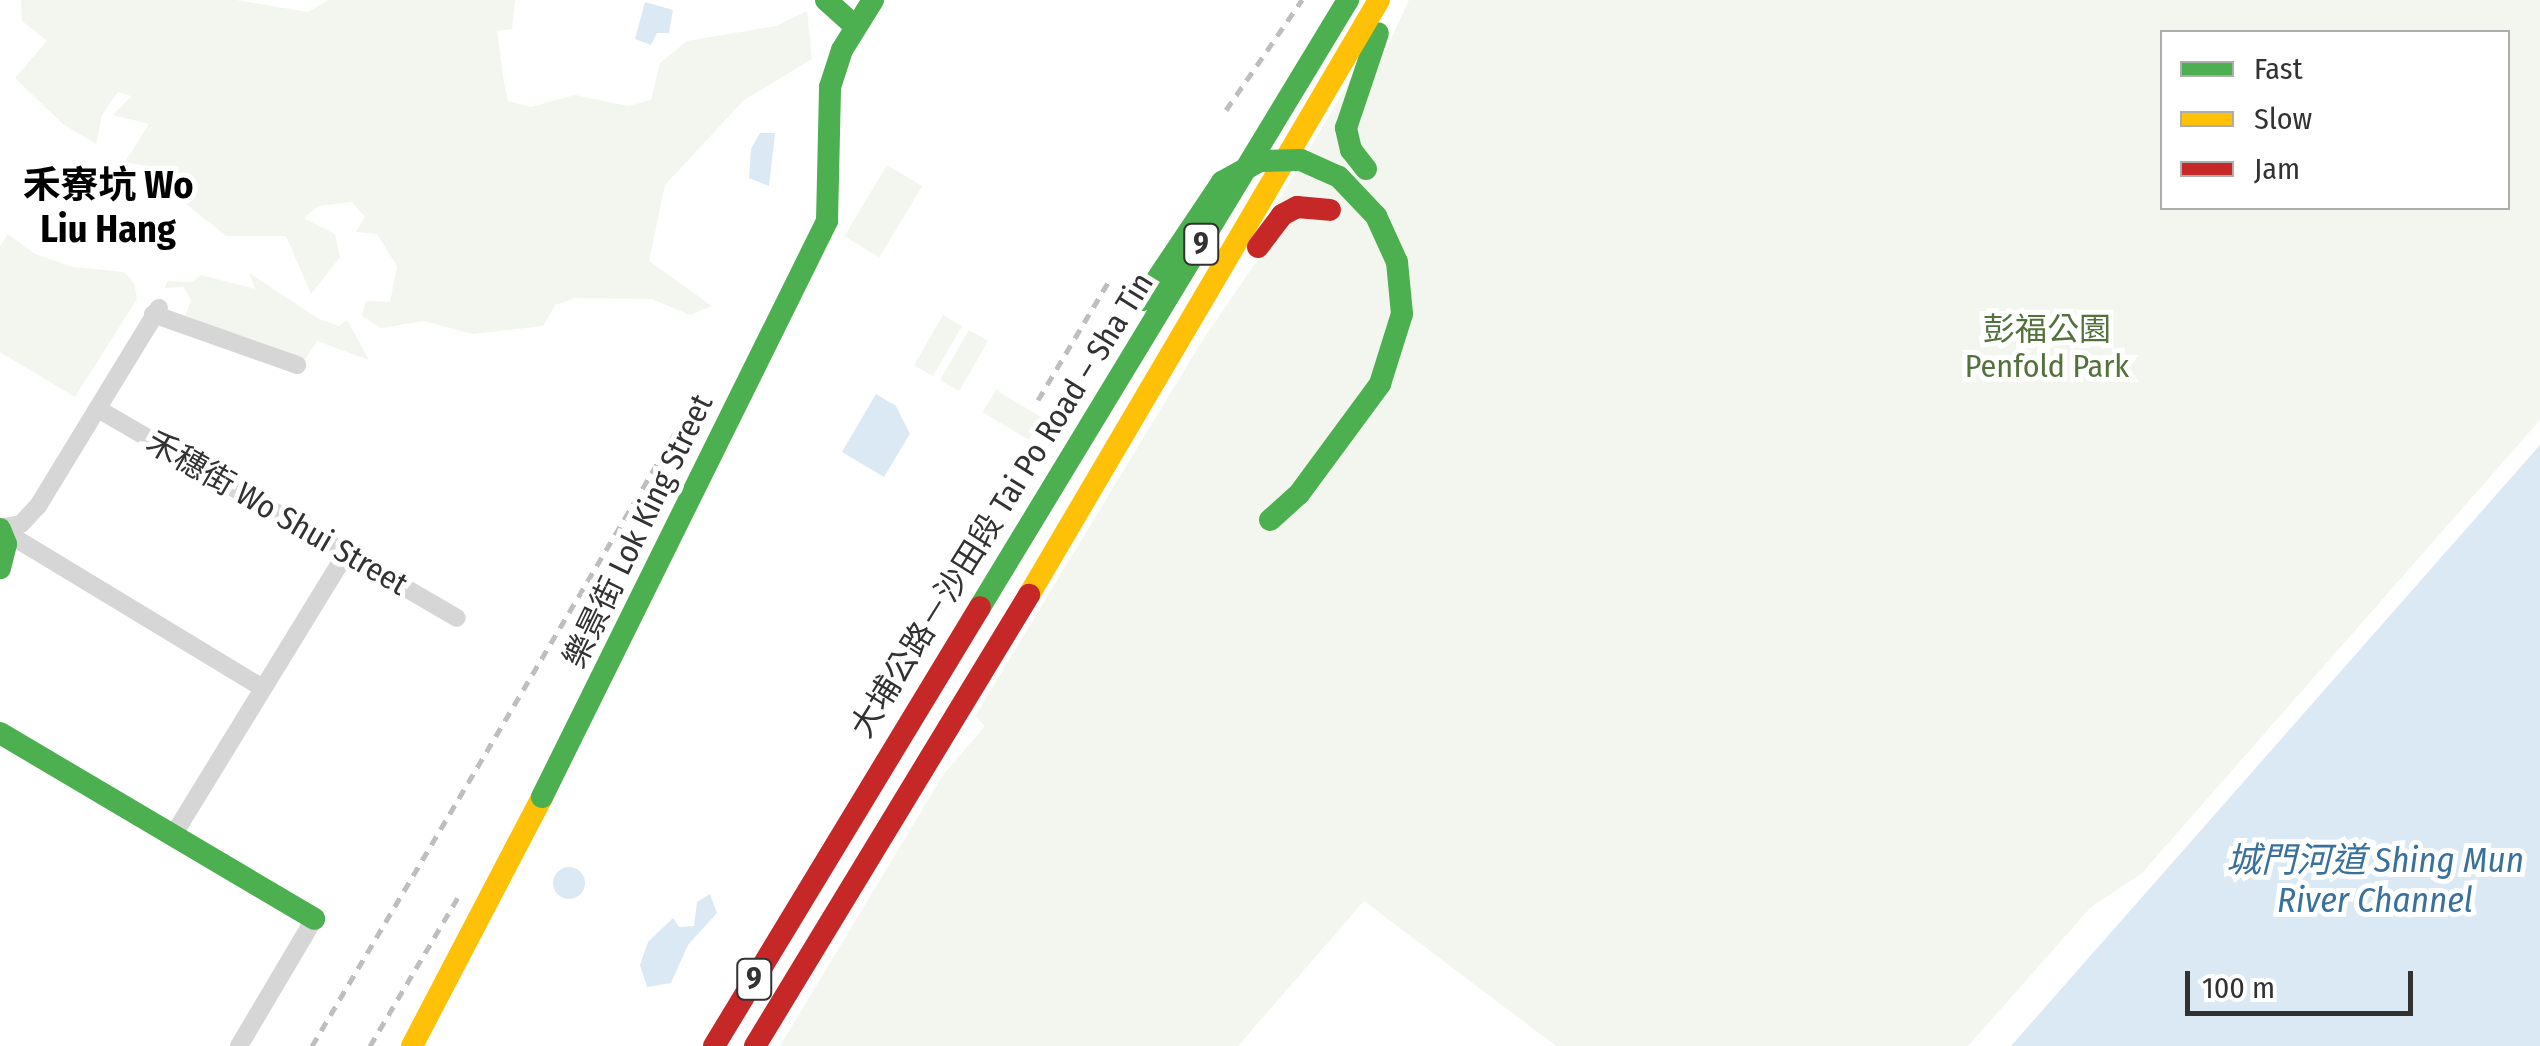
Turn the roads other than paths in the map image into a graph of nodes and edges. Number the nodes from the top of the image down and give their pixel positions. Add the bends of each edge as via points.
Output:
1 (826, 0) edge
2 (873, 0) edge
3 (1348, 0) edge
4 (1378, 0) edge
5 (1388, 0) edge
6 (855, 26) junction
7 (1366, 169) dead end
8 (1330, 210) dead end
9 (1210, 295) junction
10 (296, 365) dead end
11 (98, 409) junction
12 (1270, 520) dead end
13 (0, 529) edge
14 (346, 553) junction
15 (0, 568) edge
16 (984, 593) junction
17 (457, 618) dead end
18 (263, 688) junction
19 (0, 733) edge
20 (174, 834) junction
21 (314, 919) joint
22 (239, 1046) edge
23 (412, 1046) edge
24 (714, 1046) edge
25 (755, 1046) edge

1 - 6 main road
2 - 6 main road, 樂景街 Lok King Street
3 - 16 main road, 大埔公路－沙田段 Tai Po Road – Sha Tin / 9 via 1030,530
4 - 9 main road, 大埔公路－沙田段 Tai Po Road – Sha Tin / 9
5 - 7 main road via 1346,128 1351,150
6 - 23 main road, 樂景街 Lok King Street, bridge via 830,87 830,201 813,252 496,894
8 - 9 main road via 1296,207 1282,214 1248,261
9 - 25 main road, 大埔公路－沙田段 Tai Po Road – Sha Tin / 9
10 - 11 street via 156,311
11 - 13 street via 38,506 21,524
11 - 14 street, 禾穗街 Wo Shui Street
12 - 16 main road, bridge via 1299,494 1372,396 1399,335 1399,272 1370,208 1322,167 1271,158 1229,176 1195,216 1006,530
13 - 15 main road via 6,544
13 - 18 street
14 - 17 street, 禾穗街 Wo Shui Street
14 - 18 street
16 - 24 main road, 大埔公路－沙田段 Tai Po Road – Sha Tin / 9
18 - 20 street
19 - 20 main road
20 - 21 main road
21 - 22 street

